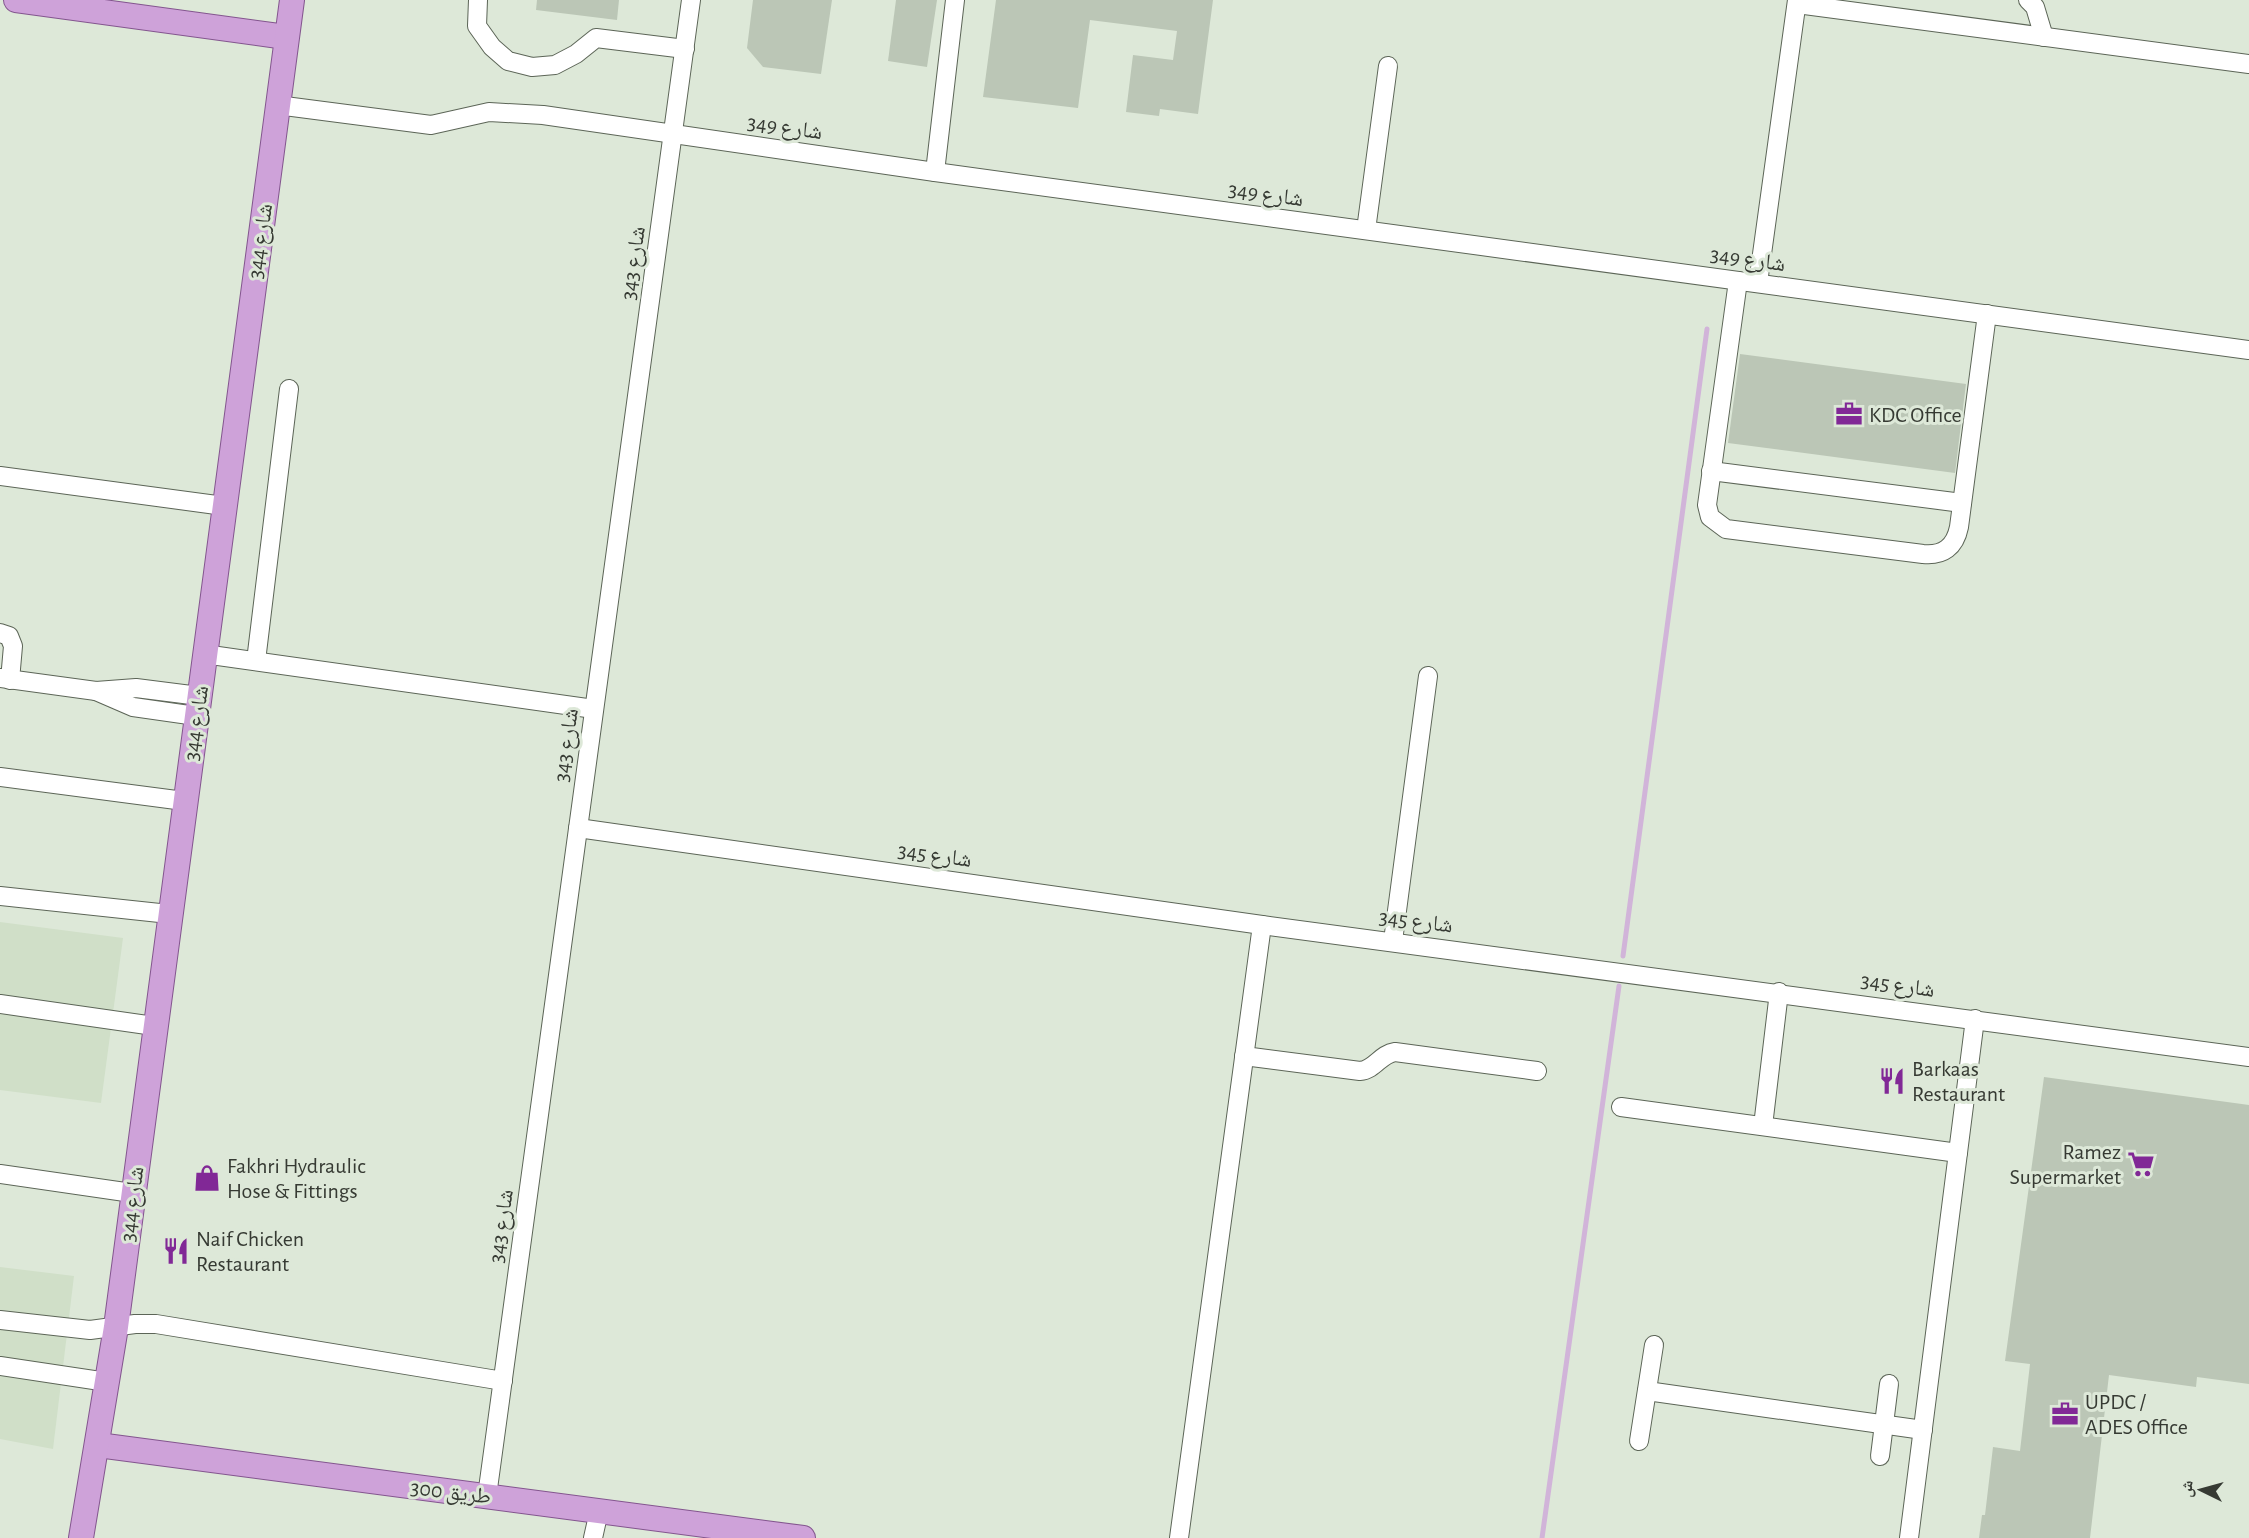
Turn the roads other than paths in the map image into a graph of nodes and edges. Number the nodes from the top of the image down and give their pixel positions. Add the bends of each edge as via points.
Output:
1 (16, 0) edge
2 (291, 0) edge
3 (478, 0) edge
4 (691, 0) edge
5 (955, 0) edge
6 (2028, 0) edge
7 (1797, 2) edge
8 (286, 37) junction
9 (2044, 37) junction
10 (685, 49) junction
11 (2249, 64) edge
12 (1388, 66) dead end
13 (277, 105) junction
14 (674, 134) junction
15 (935, 172) junction
16 (1366, 230) junction
17 (1738, 281) junction
18 (1758, 283) junction
19 (1987, 314) junction
20 (2249, 350) edge
21 (289, 389) dead end
22 (1711, 471) junction
23 (0, 476) edge
24 (1962, 503) junction
25 (224, 506) junction
26 (0, 633) edge
27 (204, 654) junction
28 (255, 661) junction
29 (1428, 676) dead end
30 (5, 679) edge
31 (197, 706) junction
32 (594, 709) junction
33 (0, 777) edge
34 (184, 801) junction
35 (578, 828) junction
36 (0, 897) edge
37 (170, 914) junction
38 (1262, 925) junction
39 (1394, 940) junction
40 (1779, 992) junction
41 (0, 1004) edge
42 (1975, 1019) junction
43 (154, 1026) junction
44 (1244, 1056) junction
45 (2249, 1057) edge
46 (1537, 1071) dead end
47 (1621, 1107) dead end
48 (1762, 1126) junction
49 (1958, 1153) junction
50 (0, 1174) edge
51 (132, 1193) junction
52 (0, 1320) edge
53 (116, 1327) junction
54 (1654, 1345) dead end
55 (0, 1366) edge
56 (503, 1381) junction
57 (107, 1382) junction
58 (1889, 1384) dead end
59 (1647, 1390) junction
60 (1884, 1425) junction
61 (1923, 1430) junction
62 (1639, 1441) dead end
63 (98, 1445) junction
64 (1880, 1456) dead end
65 (487, 1496) junction
66 (599, 1511) junction
67 (81, 1538) edge
68 (593, 1538) edge
69 (803, 1538) edge
70 (1179, 1538) edge
71 (1909, 1538) edge

1 - 8 main road
2 - 8 main road, شارع 344
3 - 10 street via 477,26 492,47 508,61 532,67 555,65 596,38
4 - 10 street, شارع 343
5 - 15 street
6 - 9 street via 2039,17
7 - 9 street
7 - 18 street
8 - 13 main road, شارع 344
9 - 11 street
10 - 14 street, شارع 343
12 - 16 street
13 - 14 street, شارع 349 via 431,125 489,112 543,115
13 - 25 main road, شارع 344
14 - 15 street, شارع 349
14 - 32 street, شارع 343
15 - 16 street, شارع 349
16 - 17 street, شارع 349
17 - 18 street, شارع 349
17 - 22 street
18 - 19 street, شارع 349
19 - 20 street, شارع 349
19 - 24 street
21 - 28 street
22 - 24 street
22 - 24 street via 1707,505 1710,518 1726,529 1756,533 1931,555 1953,543
23 - 25 street
25 - 27 main road, شارع 344
26 - 30 street via 9,636 13,643
27 - 28 street
27 - 31 main road, شارع 344
28 - 32 street
29 - 39 street
30 - 31 street via 96,691 133,707
31 - 34 main road, شارع 344
32 - 35 street, شارع 343
33 - 34 street
34 - 37 main road, شارع 344
35 - 38 street, شارع 345
35 - 56 street, شارع 343
36 - 37 street
37 - 43 main road, شارع 344
38 - 39 street, شارع 345
38 - 44 street
39 - 40 street, شارع 345
40 - 42 street, شارع 345
40 - 48 street
41 - 43 street
42 - 45 street, شارع 345
42 - 49 street
43 - 51 main road, شارع 344
44 - 46 street via 1360,1071 1395,1052
44 - 70 street
47 - 48 street
48 - 49 street
49 - 61 street
50 - 51 street
51 - 53 main road, شارع 344
52 - 53 street via 82,1329
53 - 56 street via 156,1324
53 - 57 main road, شارع 344
54 - 59 street
55 - 57 street
56 - 65 street, شارع 343
57 - 63 main road, شارع 344
58 - 60 street
59 - 60 street
59 - 62 street
60 - 61 street
60 - 64 street
61 - 71 street
63 - 65 main road, طريق 300
63 - 67 main road, شارع 344
65 - 66 main road, طريق 300
66 - 68 street
66 - 69 main road, طريق 300

